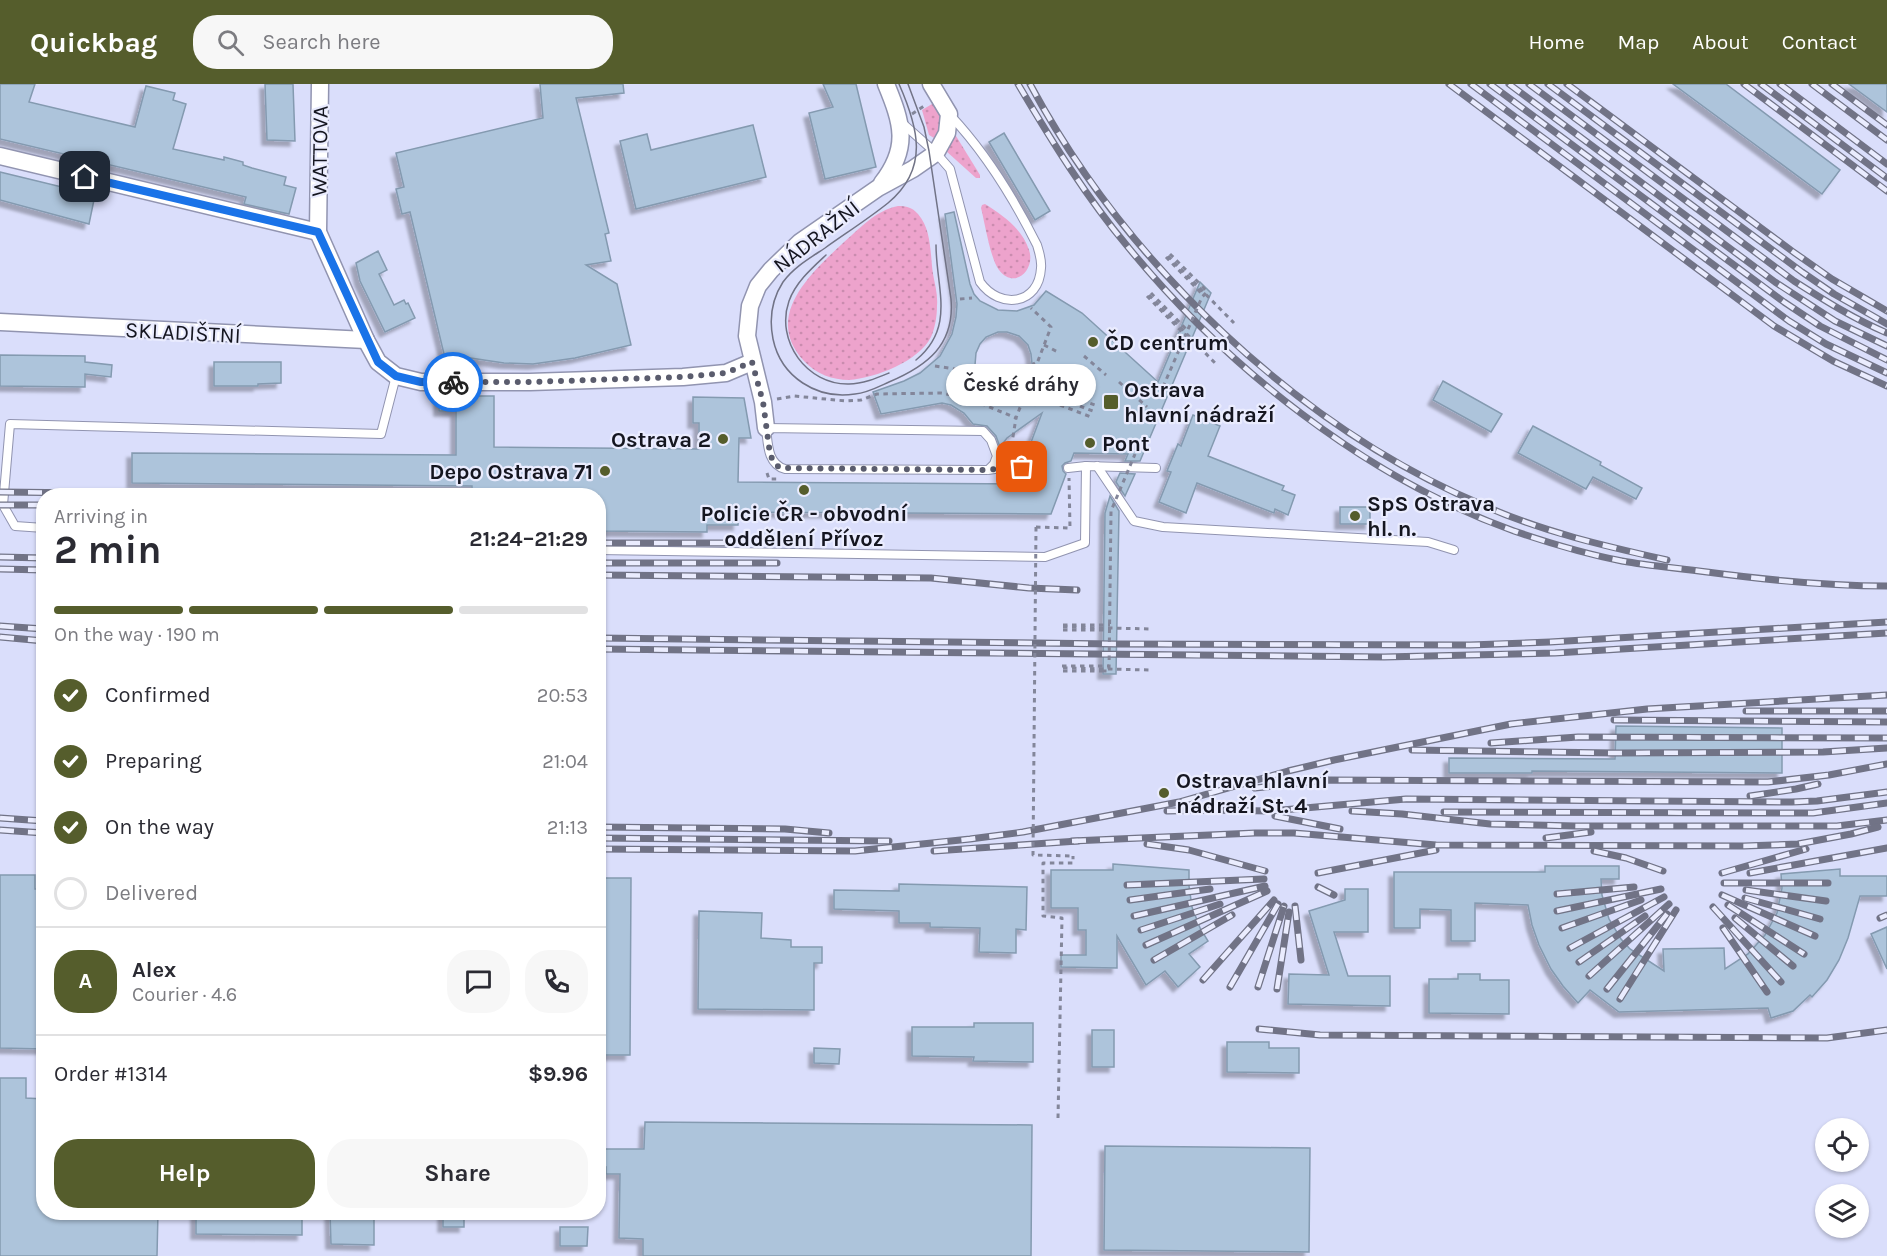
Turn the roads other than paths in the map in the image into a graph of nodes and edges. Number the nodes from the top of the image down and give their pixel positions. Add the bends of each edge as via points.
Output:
1 (320, 84) edge
2 (886, 84) edge
3 (935, 90) edge
4 (949, 114) junction
5 (901, 122) junction
6 (936, 153) junction
7 (0, 156) edge
8 (878, 188) junction
9 (318, 232) junction
10 (0, 322) edge
11 (366, 340) junction
12 (752, 362) junction
13 (396, 376) junction
14 (766, 428) junction
15 (1086, 466) junction
16 (1097, 466) junction
17 (1022, 467) dead end
18 (1068, 468) dead end
19 (1156, 468) dead end
20 (988, 470) junction
21 (36, 527) edge
22 (606, 550) edge
23 (1454, 550) dead end

1 - 9 street, WATTOVA
2 - 5 street, NÁDRAŽNÍ
3 - 4 street
4 - 6 street via 947,133
4 - 6 lane via 985,157 1037,244 1040,277 1021,299 999,299 980,282 950,169
5 - 6 lane
5 - 8 street, NÁDRAŽNÍ via 897,159
6 - 8 street, NÁDRAŽNÍ
7 - 9 street
8 - 12 street, NÁDRAŽNÍ via 800,242 758,286 748,321
9 - 11 street, WATTOVA
10 - 11 street, SKLADIŠTNÍ
11 - 13 street, WATTOVA via 378,362
12 - 13 street via 726,373 683,377 421,382
12 - 14 street, NÁDRAŽNÍ
13 - 21 lane via 381,434 10,424 3,505 15,526
14 - 20 lane via 770,454 780,468
14 - 20 lane via 983,431 997,456
15 - 16 lane
15 - 18 lane
15 - 22 lane via 1085,543 1045,557
16 - 19 lane
16 - 23 lane via 1134,520 1163,526 1428,542
17 - 20 lane

